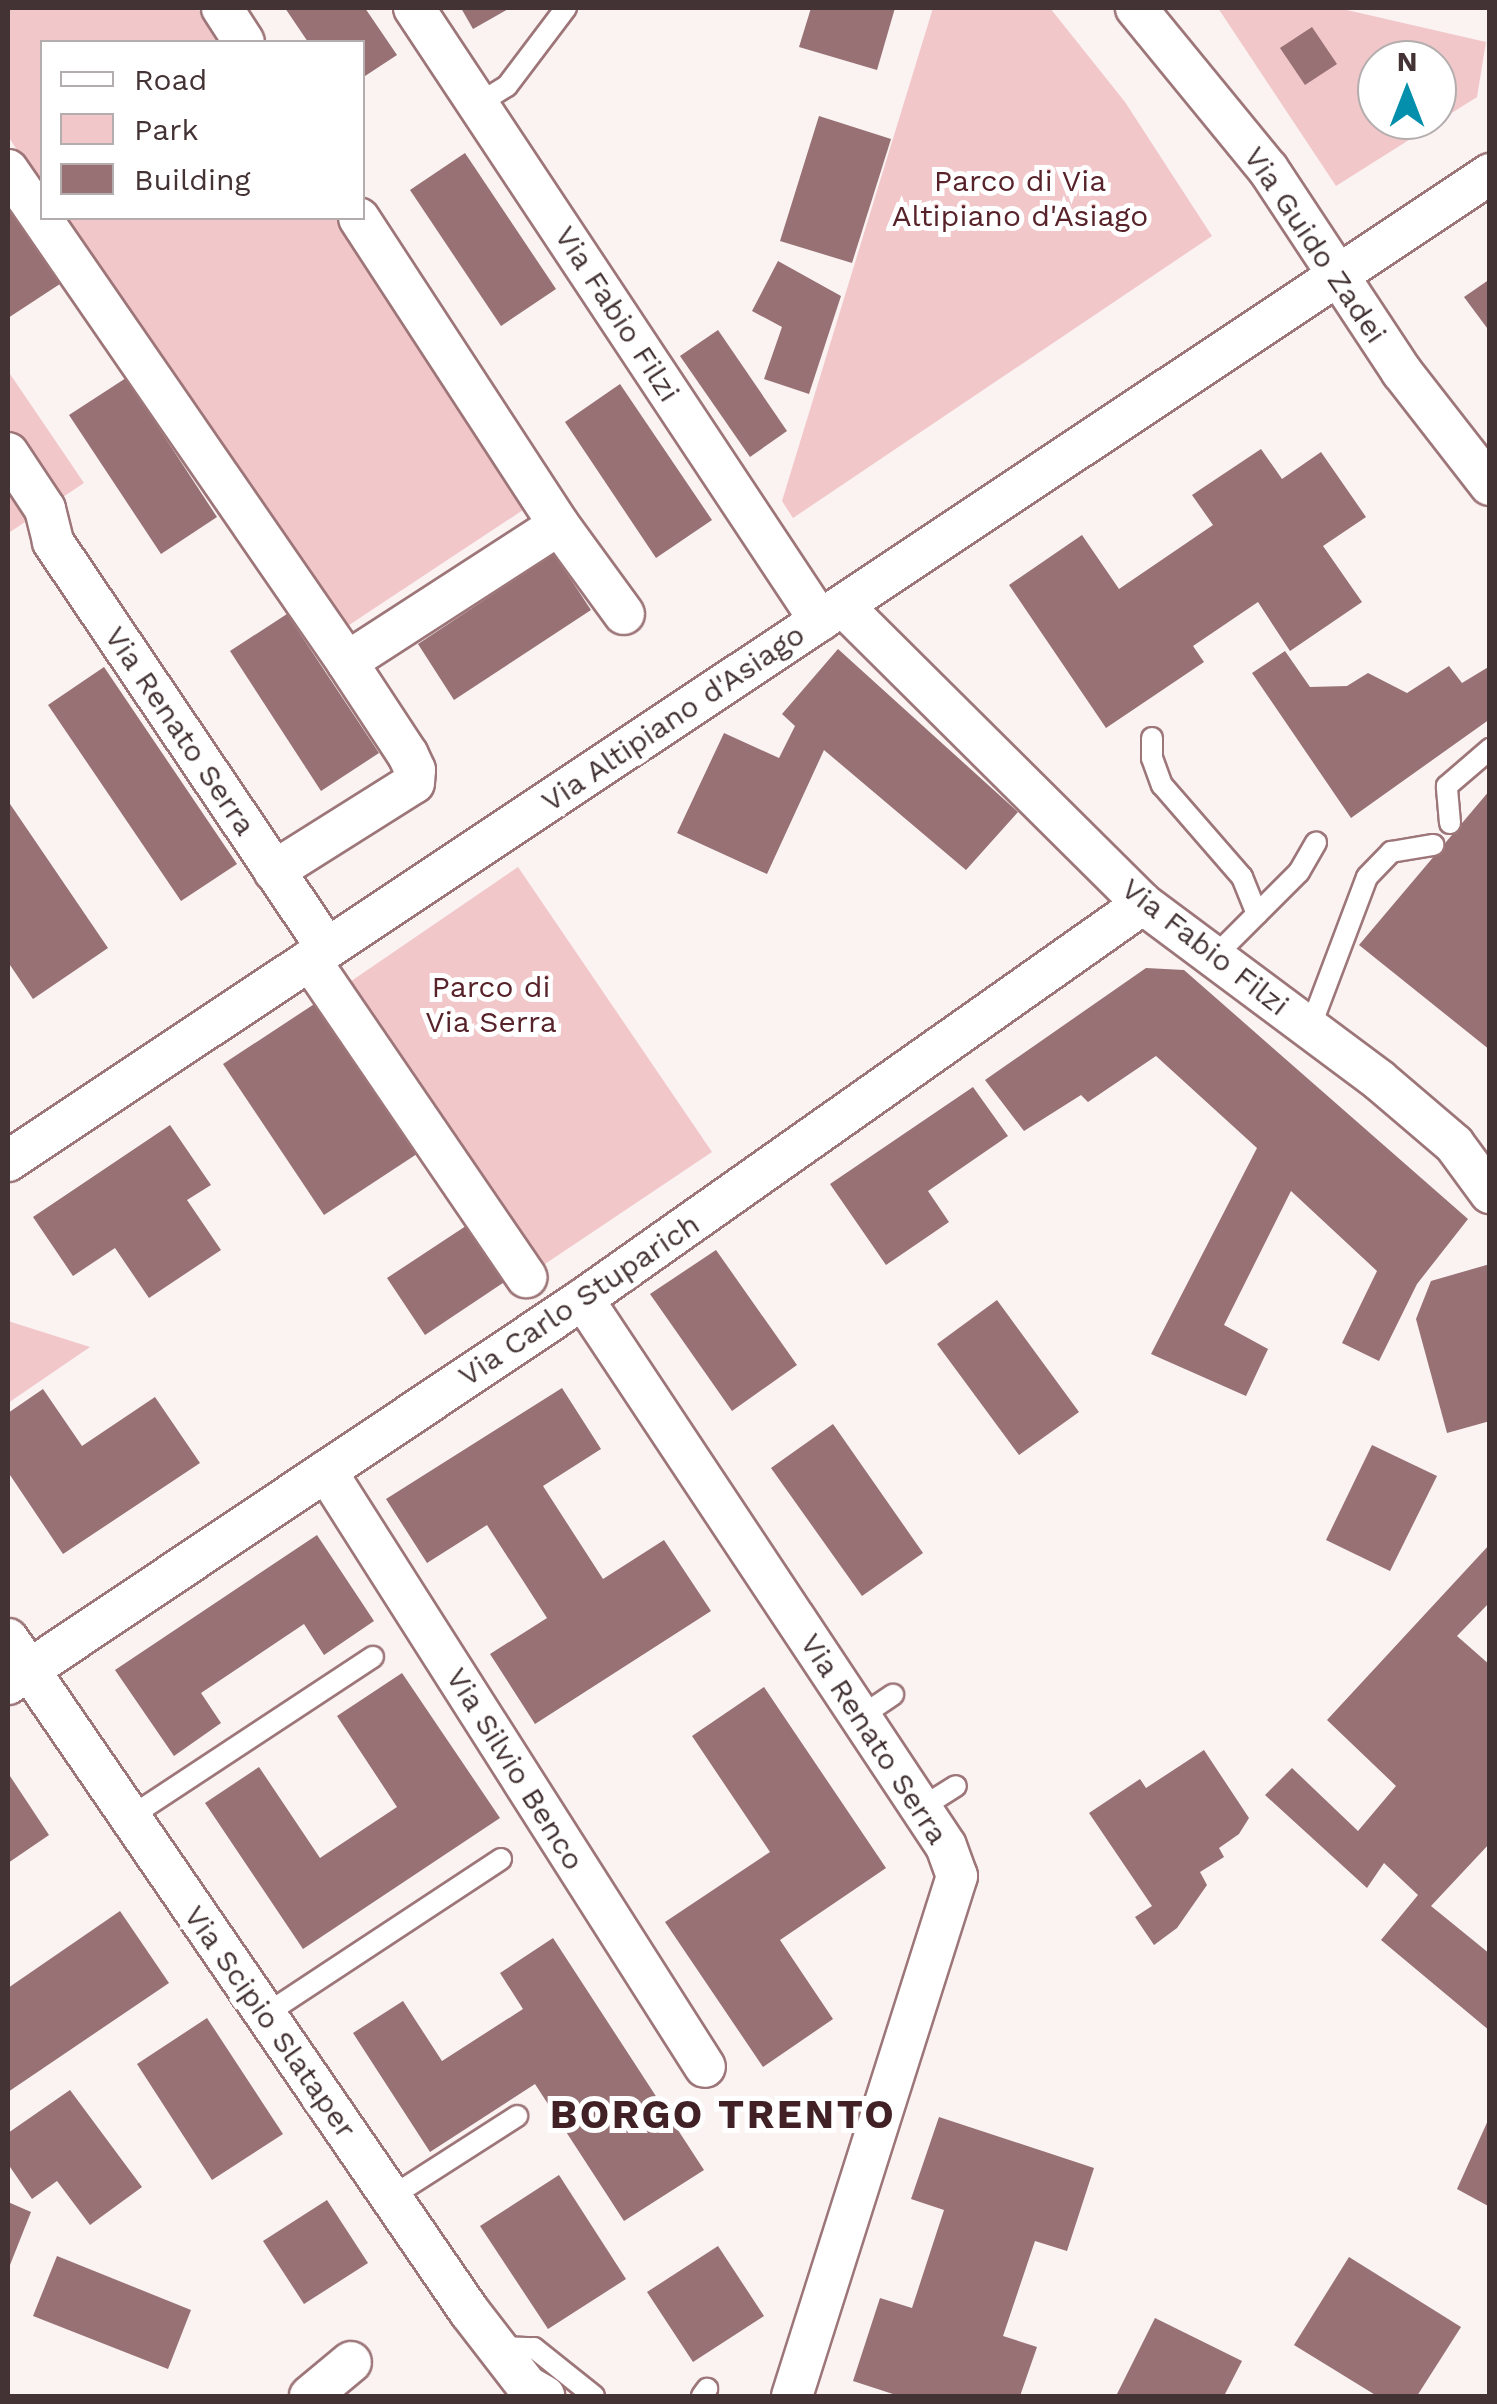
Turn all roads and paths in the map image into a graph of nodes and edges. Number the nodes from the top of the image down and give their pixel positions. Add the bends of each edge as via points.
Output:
1 (222, 8) edge
2 (414, 8) edge
3 (566, 8) edge
4 (1136, 8) edge
5 (243, 40) edge
6 (478, 104) junction
7 (8, 170) edge
8 (1490, 174) edge
9 (40, 217) edge
10 (42, 220) edge
11 (359, 220) edge
12 (1339, 276) junction
13 (8, 453) edge
14 (1490, 486) edge
15 (559, 525) junction
16 (624, 614) dead end
17 (832, 614) junction
18 (346, 662) junction
19 (1152, 738) dead end
20 (1490, 749) edge
21 (1450, 823) dead end
22 (1316, 842) dead end
23 (1433, 845) dead end
24 (274, 871) junction
25 (1142, 904) junction
26 (1257, 914) junction
27 (319, 954) junction
28 (1214, 957) junction
29 (1310, 1028) junction
30 (8, 1161) edge
31 (1490, 1193) edge
32 (526, 1277) dead end
33 (583, 1300) junction
34 (326, 1470) junction
35 (374, 1658) dead end
36 (14, 1664) edge
37 (956, 1786) dead end
38 (921, 1808) junction
39 (130, 1817) junction
40 (501, 1860) dead end
41 (264, 2016) junction
42 (704, 2067) dead end
43 (518, 2116) dead end
44 (391, 2197) junction
45 (497, 2346) junction
46 (351, 2362) dead end
47 (310, 2396) edge
48 (544, 2396) edge
49 (594, 2396) edge
50 (792, 2396) edge

1 - 5 street
2 - 6 street, Via Fabio Filzi
3 - 6 lane via 507,86
4 - 12 street, Via Guido Zadei via 1268,170
6 - 17 street, Via Fabio Filzi
7 - 9 street
8 - 12 street, Via Altipiano d'Asiago
10 - 18 street
11 - 15 street
12 - 14 street, Via Guido Zadei
12 - 17 street, Via Altipiano d'Asiago
13 - 24 street, Via Renato Serra via 46,508 53,542
15 - 16 street
15 - 18 street
17 - 25 street, Via Fabio Filzi
17 - 27 street, Via Altipiano d'Asiago
18 - 24 street via 408,755 414,783
19 - 26 lane via 1162,785 1242,876
20 - 21 lane via 1447,786
22 - 26 lane via 1299,872
23 - 29 lane via 1392,852 1367,876
24 - 27 street, Via Renato Serra
25 - 28 street, Via Fabio Filzi
25 - 33 street, Via Carlo Stuparich
26 - 28 lane
27 - 30 street, Via Altipiano d'Asiago
27 - 32 street, Via Renato Serra
28 - 29 street, Via Fabio Filzi
29 - 31 street, Via Fabio Filzi via 1454,1144
33 - 34 street, Via Carlo Stuparich
33 - 38 street, Via Renato Serra via 876,1706
34 - 36 street, Via Carlo Stuparich
34 - 42 street, Via Silvio Benco
35 - 39 lane
36 - 39 street, Via Scipio Slataper
37 - 38 lane
38 - 50 street, Via Renato Serra via 956,1876
39 - 41 street, Via Scipio Slataper
40 - 41 lane
41 - 44 street, Via Scipio Slataper
43 - 44 lane
44 - 45 street, Via Scipio Slataper
45 - 48 street, Via Scipio Slataper via 526,2386
45 - 49 lane via 534,2348
46 - 47 street

